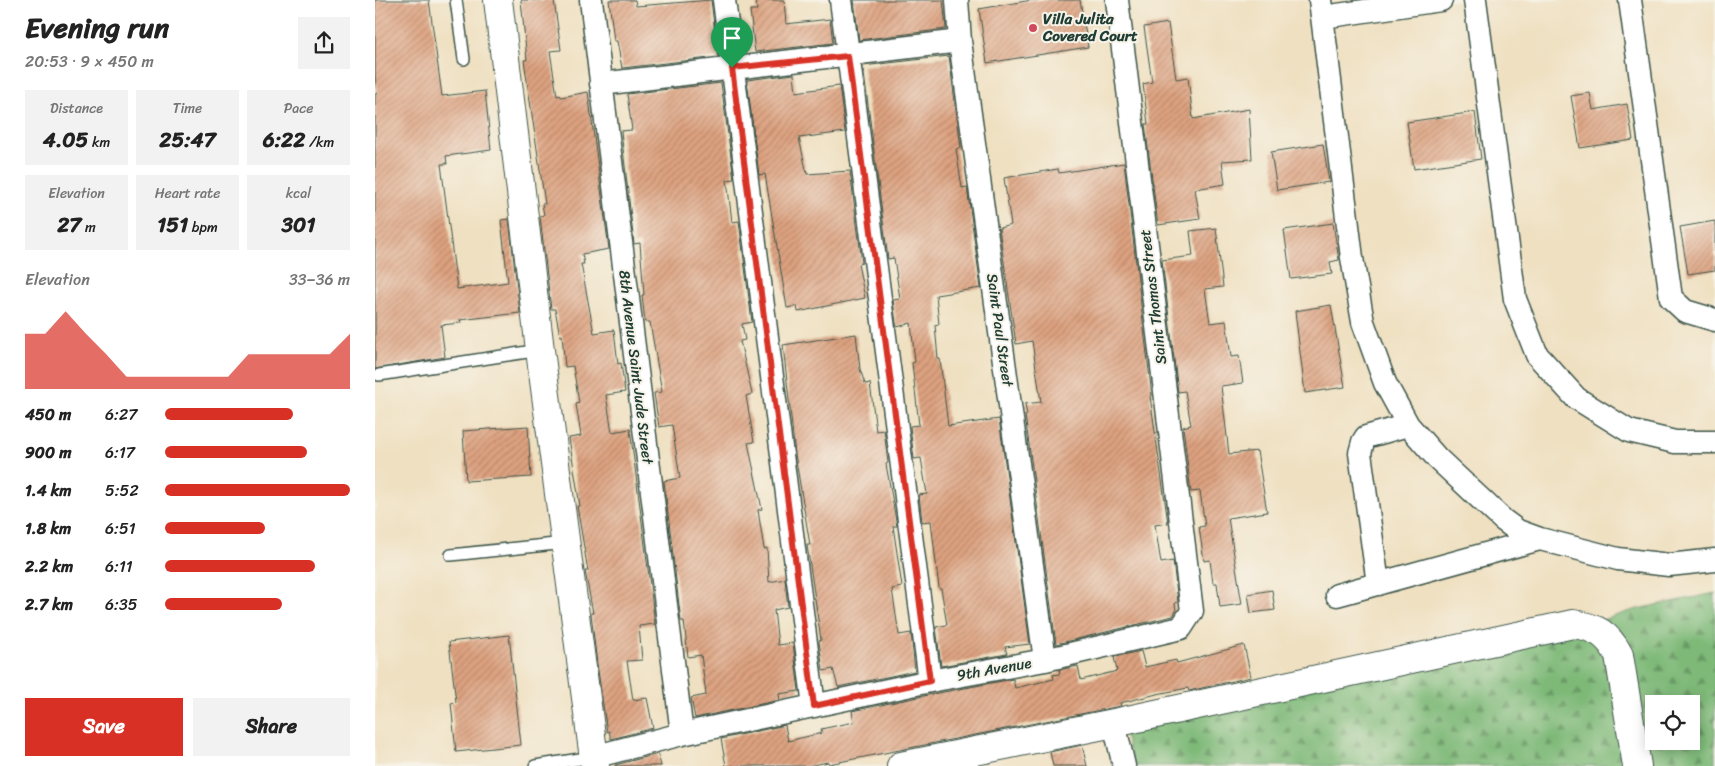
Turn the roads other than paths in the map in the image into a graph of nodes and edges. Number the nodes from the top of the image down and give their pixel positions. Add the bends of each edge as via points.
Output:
1 (456, 0) edge
2 (498, 0) edge
3 (591, 0) edge
4 (724, 0) edge
5 (841, 0) edge
6 (957, 0) edge
7 (1117, 0) edge
8 (1441, 0) edge
9 (1475, 0) edge
10 (1630, 0) edge
11 (1321, 8) edge
12 (960, 41) junction
13 (848, 56) junction
14 (464, 59) dead end
15 (732, 68) junction
16 (601, 84) junction
17 (1715, 320) edge
18 (540, 350) junction
19 (379, 375) dead end
20 (1408, 425) junction
21 (1715, 442) edge
22 (1540, 540) junction
23 (565, 543) junction
24 (451, 555) dead end
25 (1715, 560) edge
26 (1378, 584) junction
27 (1190, 593) joint
28 (1337, 595) dead end
29 (1045, 660) junction
30 (930, 681) junction
31 (814, 706) junction
32 (1114, 723) junction
33 (682, 734) junction
34 (594, 762) edge
35 (535, 766) edge
36 (901, 766) edge
37 (1124, 766) edge
38 (1637, 766) edge

1 - 14 lane
2 - 18 street
3 - 16 street, 8th Avenue Saint Jude Street
4 - 15 street
5 - 13 street
6 - 12 street, Saint Paul Street
7 - 27 street, Saint Thomas Street
8 - 11 street
9 - 21 street via 1515,299 1537,355 1576,398 1629,431 1675,442
10 - 17 street via 1671,298 1685,311
11 - 20 street via 1363,322 1385,383
12 - 13 street
12 - 29 street, Saint Paul Street
13 - 15 street
13 - 30 street
15 - 16 street
15 - 31 street
16 - 33 street, 8th Avenue Saint Jude Street
18 - 19 lane
18 - 23 street
20 - 22 street via 1437,458 1503,520 1518,531
20 - 26 street via 1367,438 1360,453
22 - 25 street via 1617,559 1669,564
22 - 26 street
23 - 24 lane
23 - 34 street
26 - 28 street
27 - 29 street, 9th Avenue via 1192,611 1181,628
29 - 30 street, 9th Avenue
30 - 31 street, 9th Avenue
31 - 33 street, 9th Avenue
32 - 36 street
32 - 37 street
32 - 38 street via 1573,624 1601,631 1611,640 1619,655
33 - 34 street, 9th Avenue
34 - 35 lane

